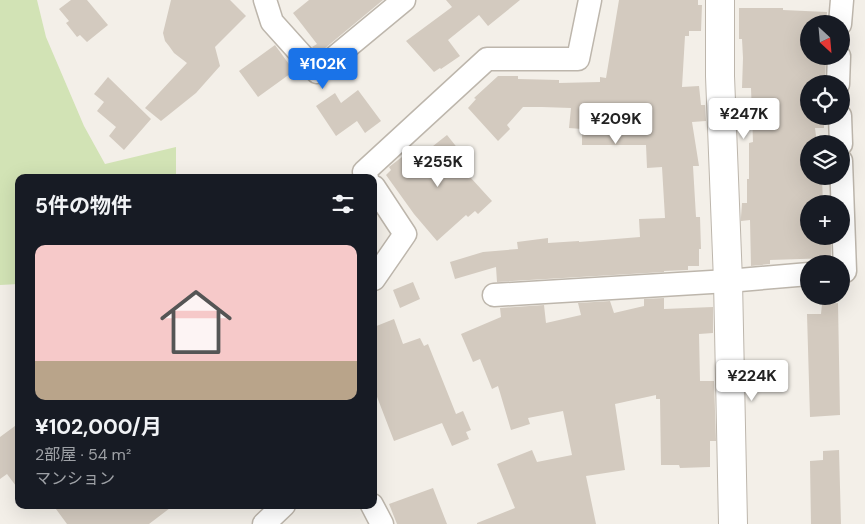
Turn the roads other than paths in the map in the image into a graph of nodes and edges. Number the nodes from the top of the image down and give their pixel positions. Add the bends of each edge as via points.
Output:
1 (265, 0) edge
2 (404, 0) edge
3 (590, 0) edge
4 (720, 0) edge
5 (842, 0) edge
6 (841, 15) edge
7 (365, 174) edge
8 (843, 185) edge
9 (377, 191) edge
10 (851, 271) edge
11 (377, 275) edge
12 (800, 275) edge
13 (728, 281) junction
14 (494, 296) dead end
15 (280, 509) edge
16 (374, 509) edge
17 (264, 524) edge
18 (382, 524) edge
19 (733, 524) edge

1 - 2 street via 272,22 317,72
3 - 7 street via 578,59 487,58
4 - 13 street
5 - 6 street
8 - 10 street
9 - 11 street via 406,234
12 - 13 street
13 - 14 street
13 - 19 street
15 - 17 street
16 - 18 street

